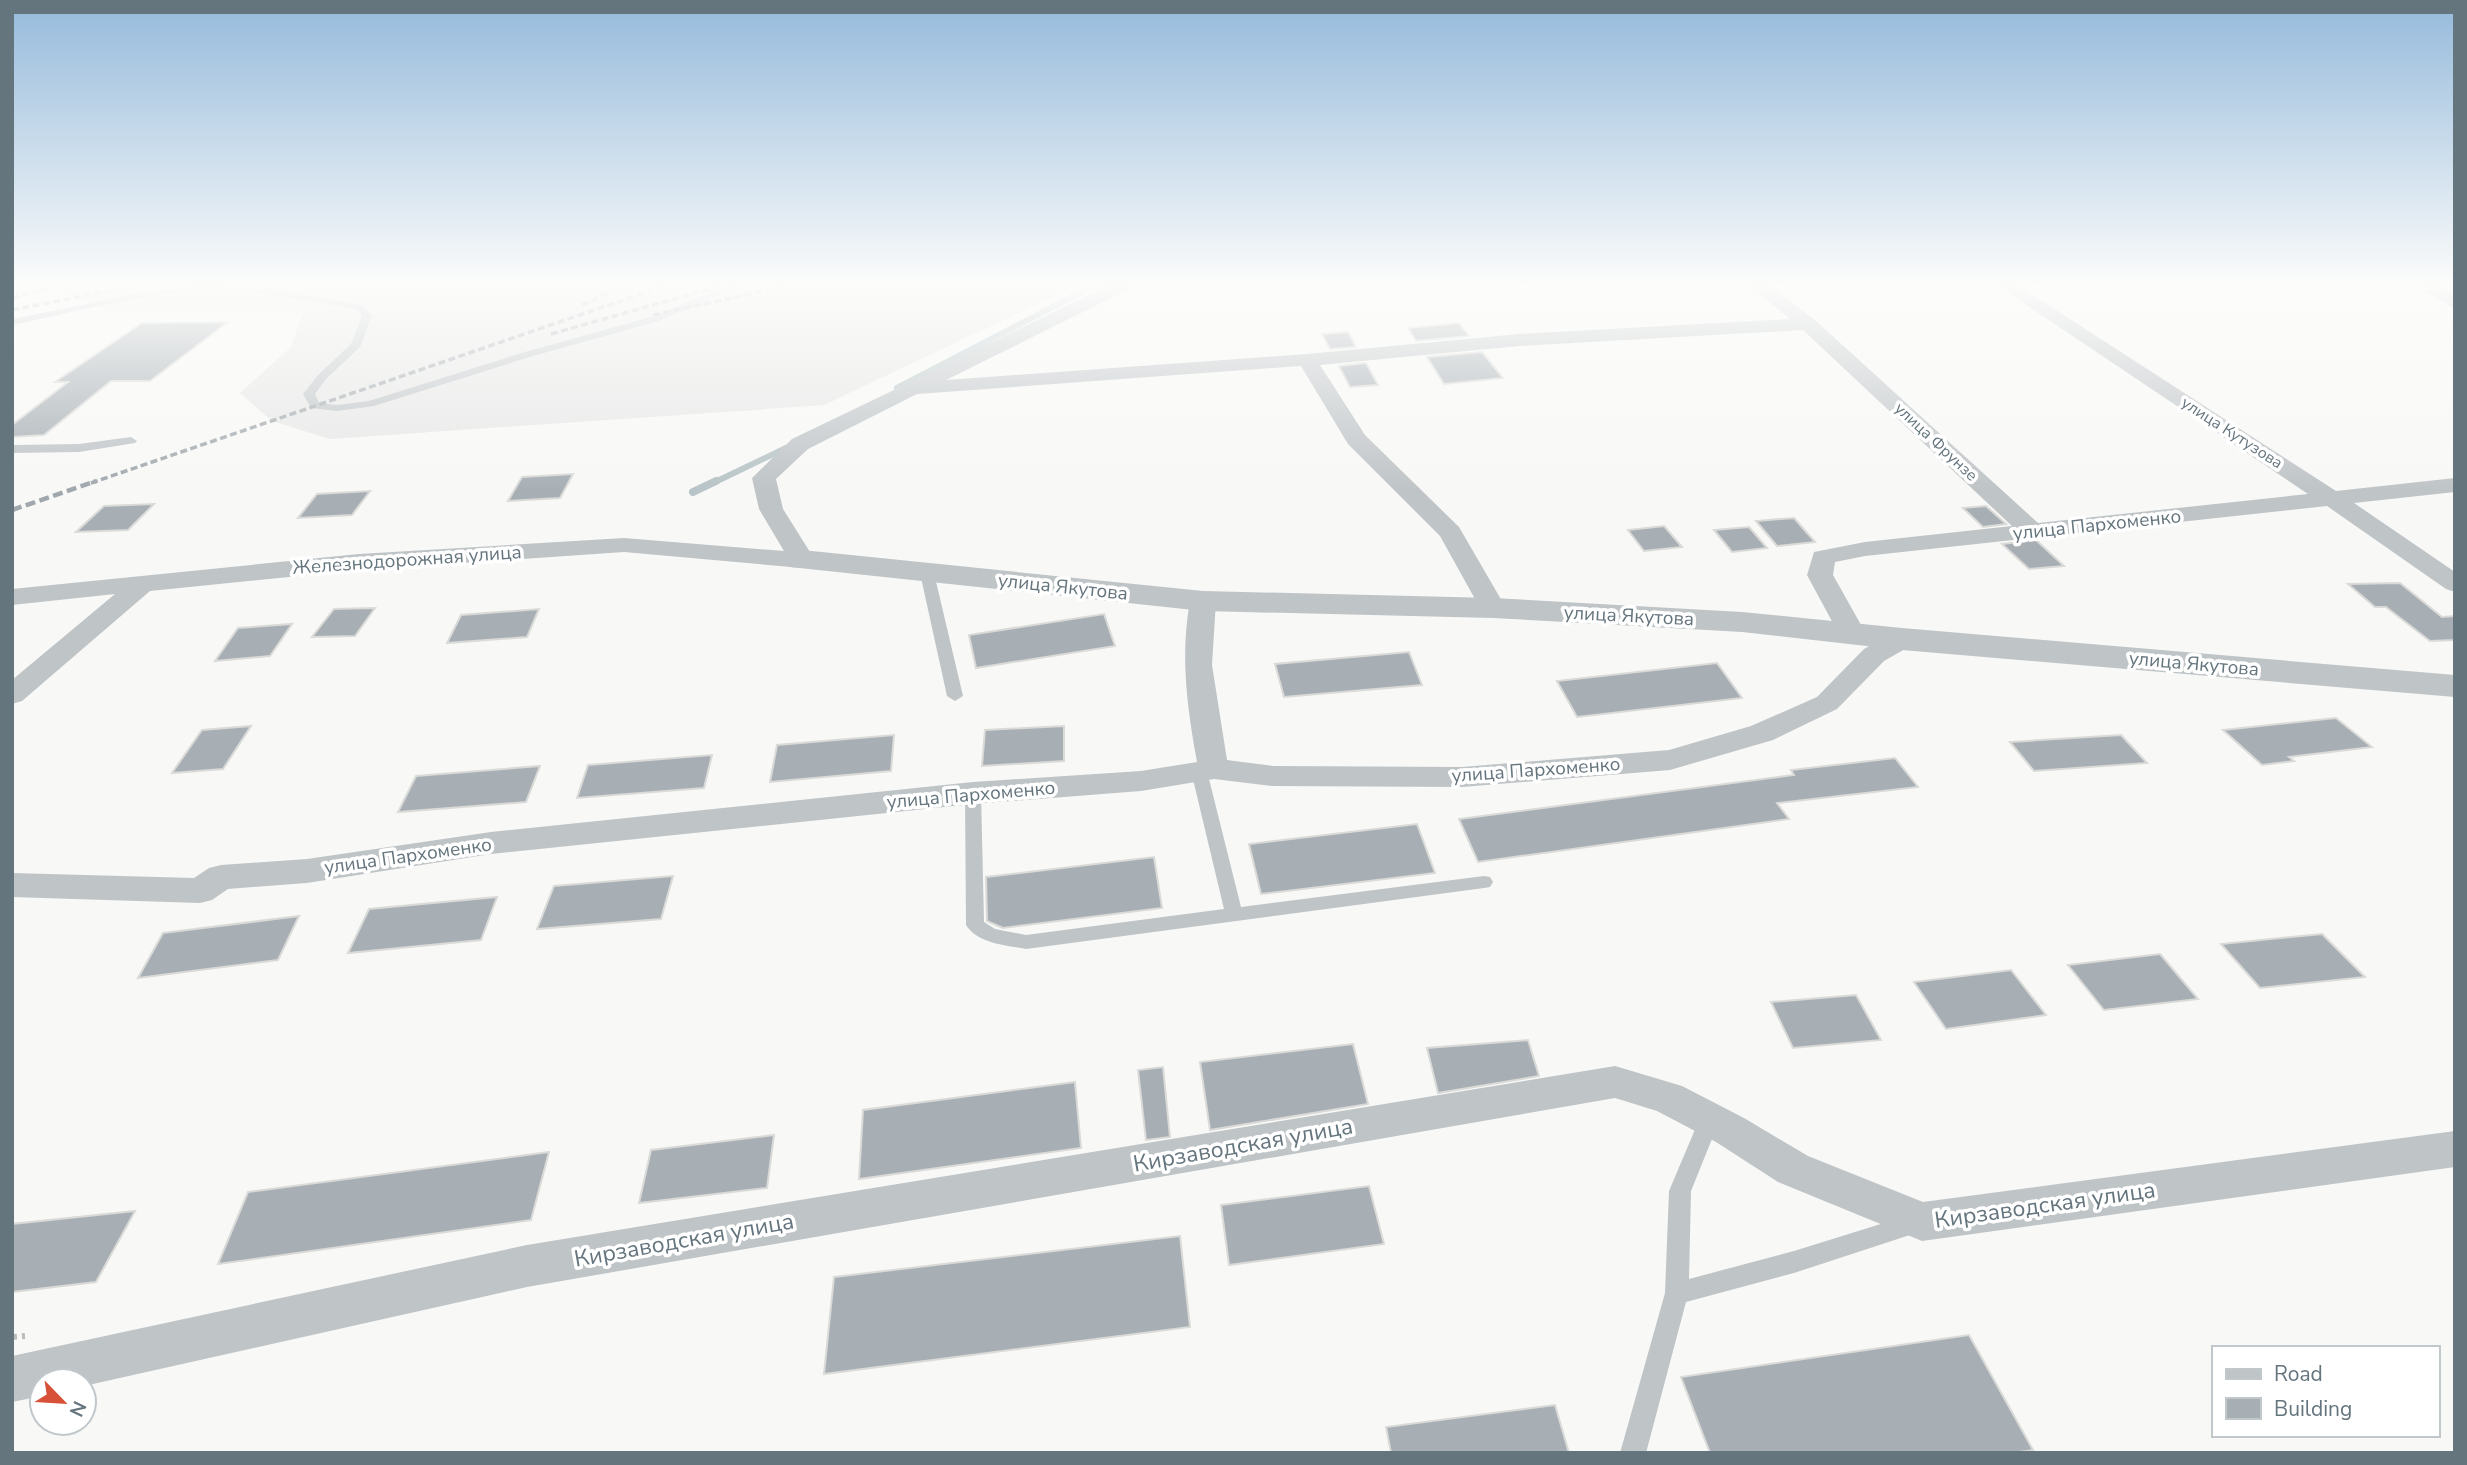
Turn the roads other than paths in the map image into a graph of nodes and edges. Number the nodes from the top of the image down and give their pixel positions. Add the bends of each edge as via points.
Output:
1 (346, 354) edge
2 (528, 354) edge
3 (978, 354) edge
4 (1367, 354) edge
5 (1841, 354) edge
6 (2111, 354) edge
7 (1307, 360) junction
8 (906, 389) junction
9 (131, 441) dead end
10 (12, 449) edge
11 (2455, 485) edge
12 (2332, 499) junction
13 (2032, 531) junction
14 (802, 560) junction
15 (927, 573) junction
16 (144, 583) junction
17 (2455, 584) edge
18 (12, 597) edge
19 (1203, 600) junction
20 (1493, 608) junction
21 (1851, 632) junction
22 (1902, 639) junction
23 (2455, 686) edge
24 (12, 695) edge
25 (955, 696) dead end
26 (1207, 770) junction
27 (973, 793) junction
28 (1484, 881) dead end
29 (12, 885) edge
30 (1234, 915) junction
31 (1709, 1119) junction
32 (2455, 1149) edge
33 (1922, 1222) junction
34 (1677, 1293) junction
35 (12, 1379) edge
36 (1633, 1453) edge

1 - 2 lane via 309,394 315,406 370,404
3 - 8 street
4 - 7 street
5 - 13 street, улица Фрунзе
6 - 12 street, улица Кутузова
7 - 8 street
7 - 20 street via 1356,439 1450,533
8 - 14 street via 800,444 765,478 771,509
9 - 10 lane
11 - 12 street, улица Пархоменко
12 - 13 street, улица Пархоменко
12 - 17 street, улица Кутузова
13 - 21 street, улица Пархоменко via 1823,557 1820,575
14 - 15 street, улица Якутова
14 - 16 street, Железнодорожная улица via 624,545 359,562
15 - 19 street, улица Якутова
15 - 25 lane
16 - 18 street, Железнодорожная улица
16 - 24 street
19 - 20 street, улица Якутова
19 - 26 street via 1197,629 1197,684
20 - 21 street, улица Якутова
21 - 22 street, улица Якутова
22 - 23 street, улица Якутова
22 - 26 street, улица Пархоменко via 1874,655 1827,703 1762,733 1670,760 1462,777 1273,776
26 - 27 street, улица Пархоменко via 1141,781
26 - 30 lane
27 - 29 street, улица Пархоменко via 503,841 307,870 220,877 200,891
27 - 30 lane via 975,925 990,935 1026,942
28 - 30 lane
31 - 33 street, Кирзаводская улица via 1793,1169
31 - 34 lane via 1680,1191
31 - 35 street, Кирзаводская улица via 1668,1098 1615,1082 527,1266
32 - 33 street, Кирзаводская улица
33 - 34 lane
34 - 36 lane

